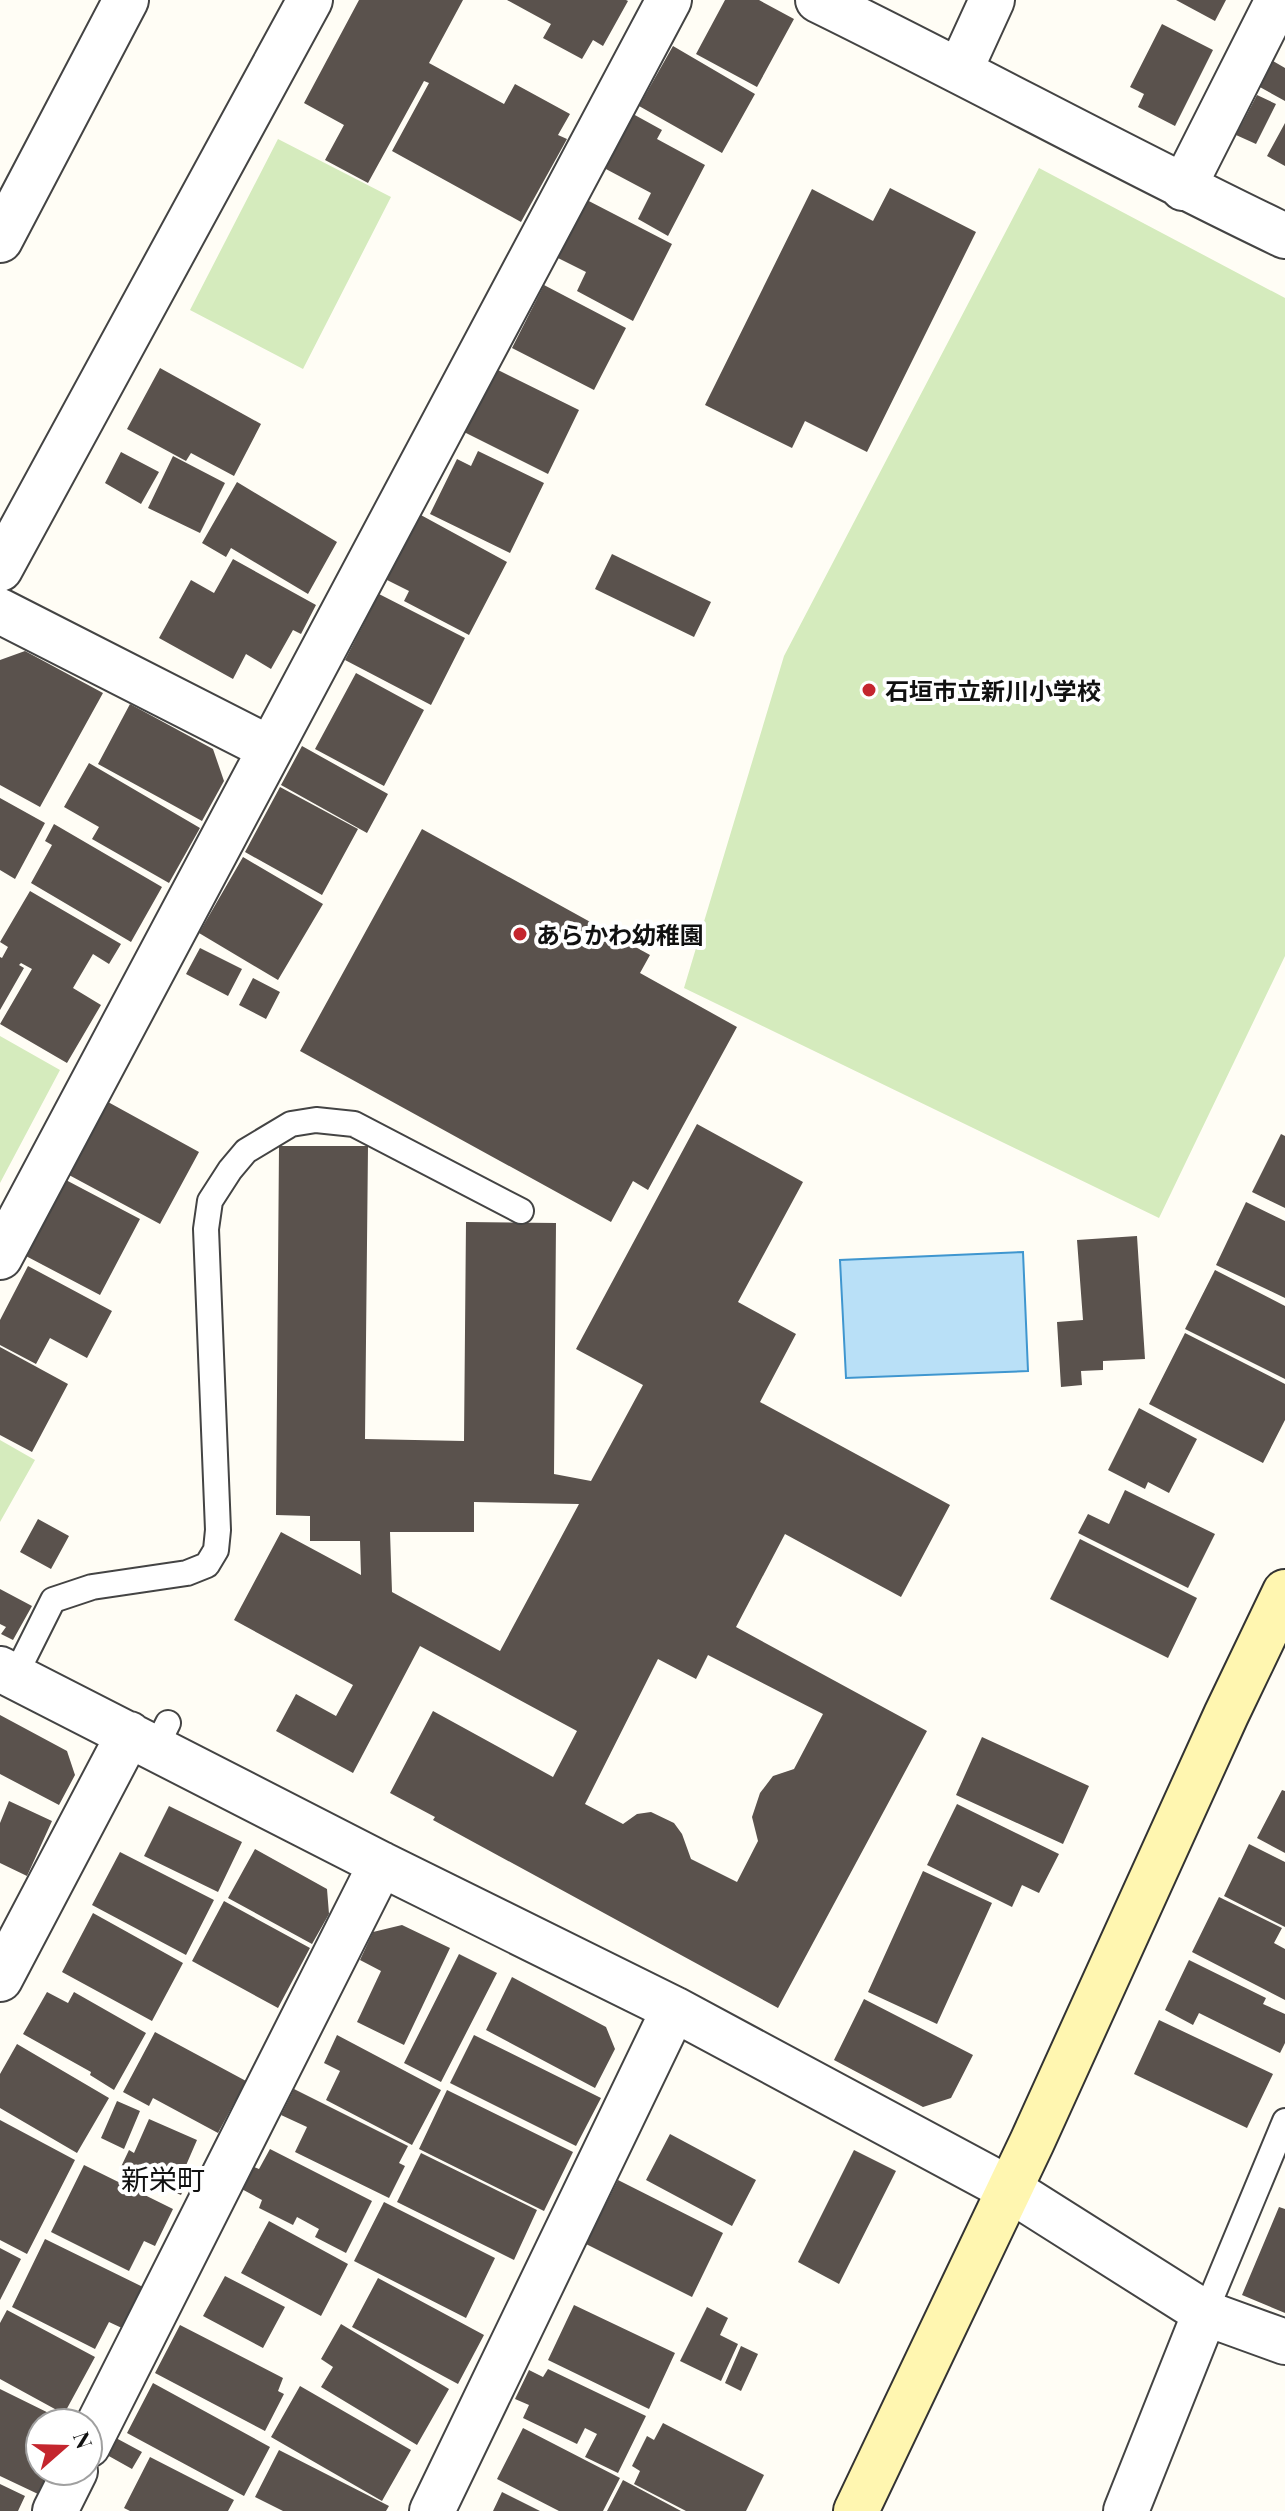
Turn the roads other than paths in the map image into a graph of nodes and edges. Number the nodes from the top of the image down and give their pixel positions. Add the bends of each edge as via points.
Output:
1 (126, 0) edge
2 (310, 0) edge
3 (669, 0) edge
4 (818, 0) edge
5 (992, 0) edge
6 (1278, 0) edge
7 (960, 70) junction
8 (1183, 188) junction
9 (1285, 236) edge
10 (0, 240) edge
11 (0, 569) edge
12 (0, 611) edge
13 (269, 748) junction
14 (521, 1211) dead end
15 (0, 1257) edge
16 (1285, 1592) edge
17 (8, 1672) edge
18 (151, 1735) junction
19 (381, 1864) junction
20 (0, 1979) edge
21 (674, 2009) junction
22 (1285, 2121) edge
23 (1009, 2189) junction
24 (1205, 2313) junction
25 (1285, 2342) edge
26 (104, 2413) edge
27 (67, 2487) edge
28 (55, 2511) edge
29 (432, 2511) edge
30 (856, 2511) edge
31 (1126, 2511) edge

1 - 10 street
2 - 11 street
3 - 13 street
4 - 7 street
5 - 7 street
6 - 8 street
7 - 8 street
8 - 9 street
12 - 13 street
13 - 15 street
14 - 17 lane via 354,1124 291,1124 246,1151 210,1201 206,1229 216,1550 207,1565 187,1573 92,1587 53,1600
16 - 23 street
17 - 18 street
18 - 19 street
18 - 20 street
19 - 21 street
19 - 26 street
21 - 23 street
21 - 29 street
22 - 24 lane
23 - 24 street
23 - 30 street
24 - 25 street
24 - 31 street
27 - 28 street

